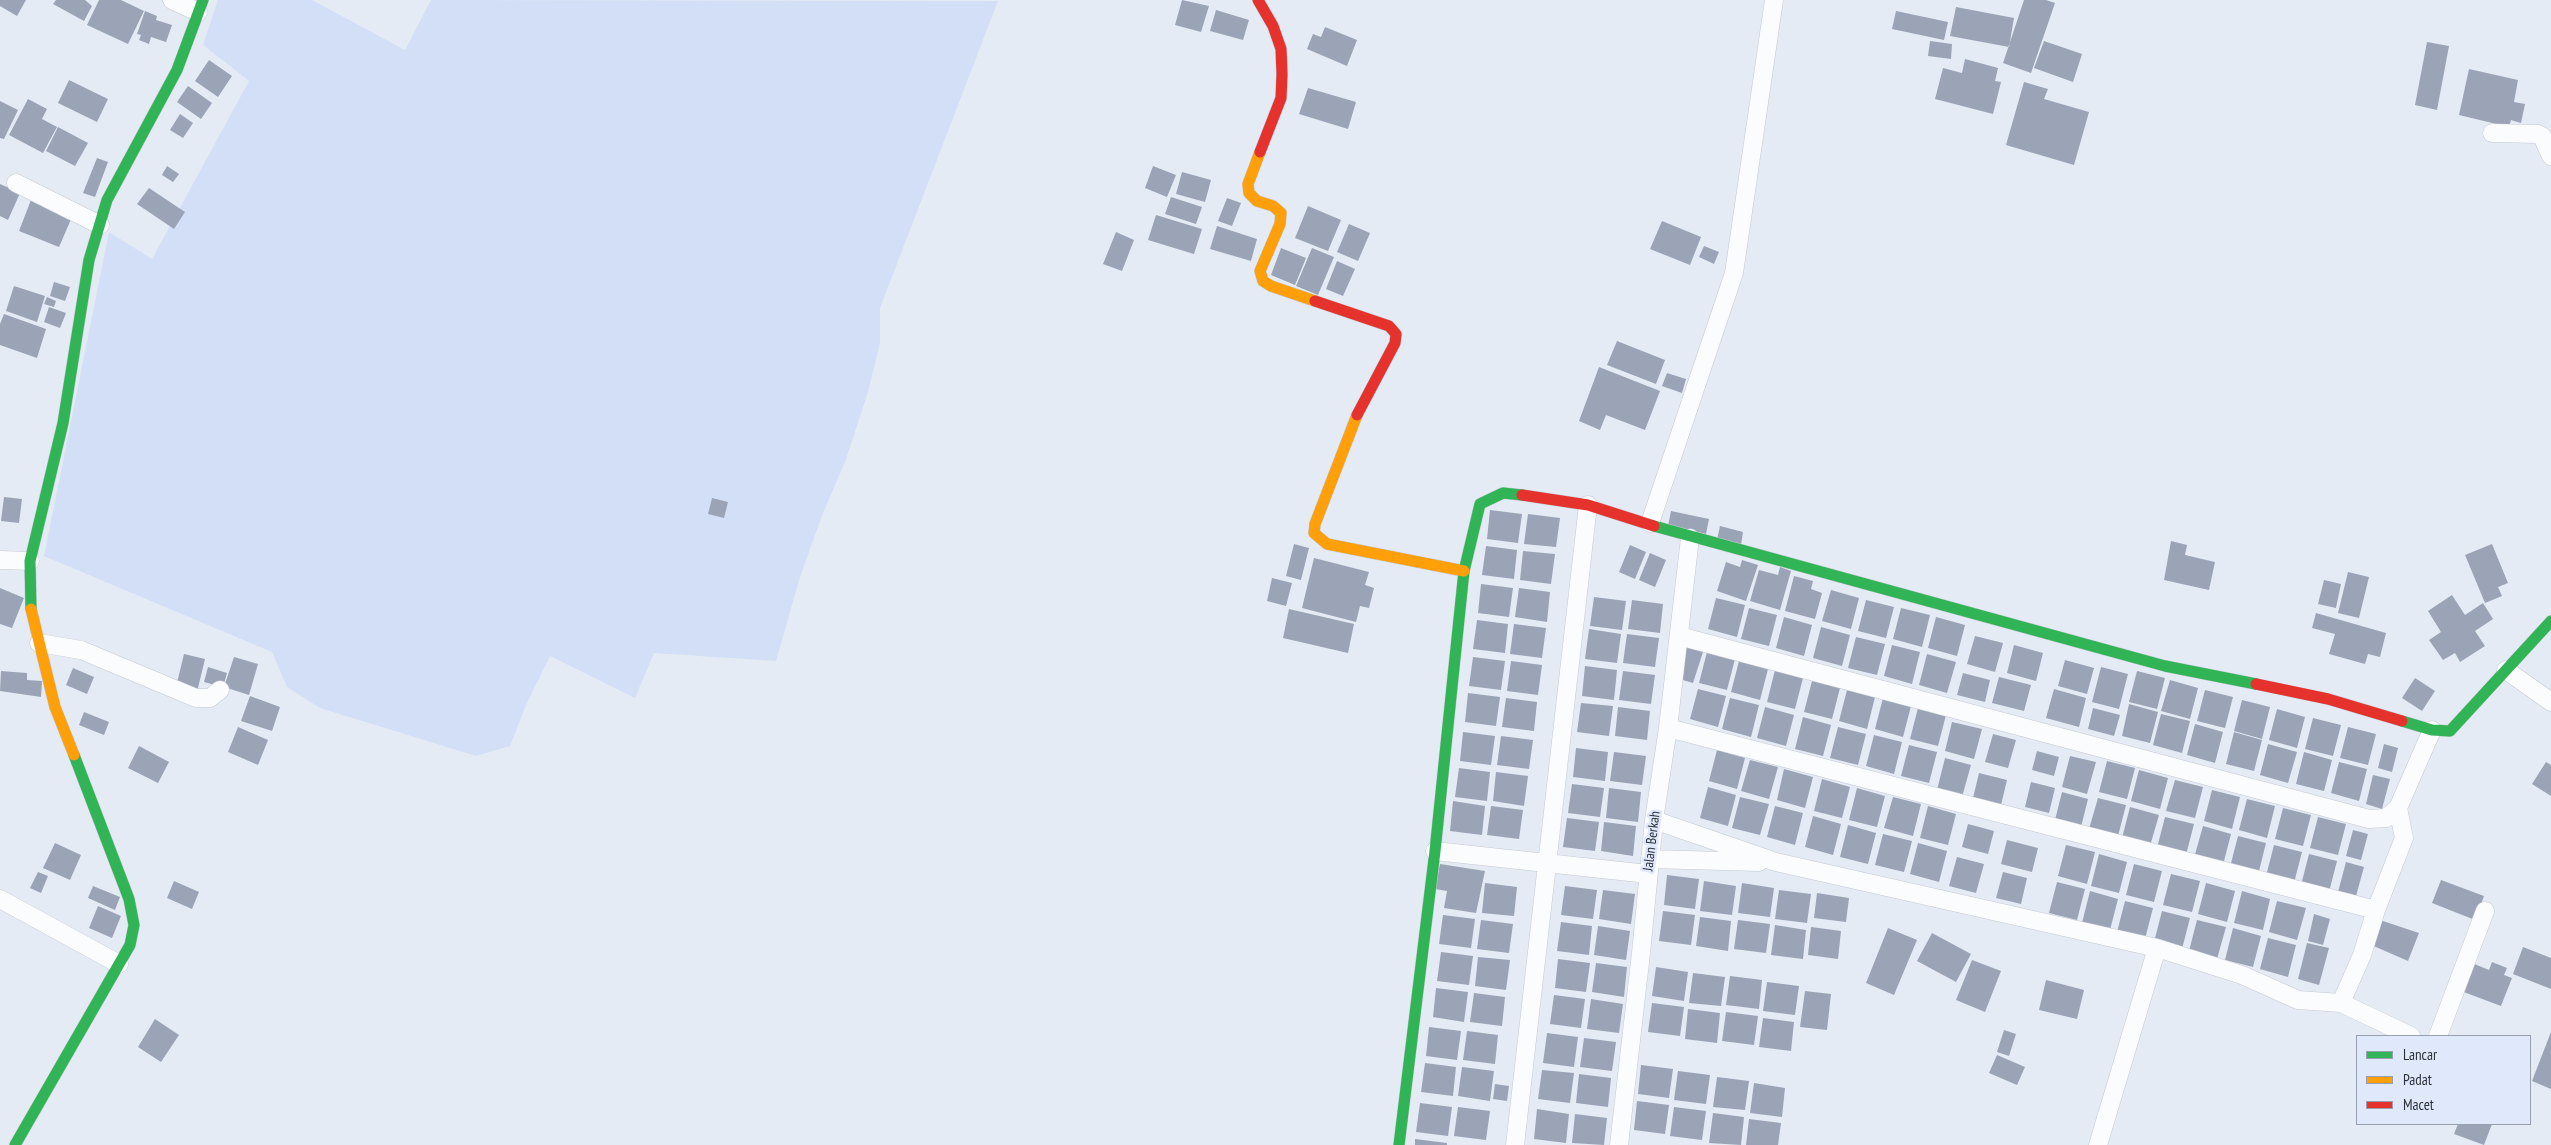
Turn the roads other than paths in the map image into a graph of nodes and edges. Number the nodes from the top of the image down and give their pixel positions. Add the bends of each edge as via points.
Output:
1 (172, 0) edge
2 (1258, 0) edge
3 (1774, 0) edge
4 (201, 6) edge
5 (2492, 133) dead end
6 (2551, 156) edge
7 (16, 183) dead end
8 (100, 225) junction
9 (1588, 504) junction
10 (1650, 523) junction
11 (1690, 538) junction
12 (0, 560) edge
13 (30, 561) junction
14 (1464, 570) junction
15 (2551, 621) edge
16 (1679, 636) junction
17 (39, 643) junction
18 (2506, 670) junction
19 (220, 690) dead end
20 (2551, 702) edge
21 (1668, 728) junction
22 (2432, 730) junction
23 (2398, 808) junction
24 (1654, 820) junction
25 (1435, 851) junction
26 (1776, 862) junction
27 (1547, 864) junction
28 (1649, 867) junction
29 (0, 899) edge
30 (2376, 910) junction
31 (2484, 911) dead end
32 (2157, 948) junction
33 (119, 964) junction
34 (2341, 1003) junction
35 (2409, 1035) edge
36 (2438, 1035) edge
37 (15, 1145) edge
38 (1399, 1145) edge
39 (1515, 1145) edge
40 (1619, 1145) edge
41 (2098, 1145) edge

1 - 4 street
2 - 14 street via 1273,26 1281,49 1282,74 1281,98 1248,184 1249,193 1256,201 1273,206 1280,213 1280,224 1260,271 1263,281 1389,326 1396,334 1395,343 1356,416 1314,533 1327,544
3 - 10 street via 1734,273
4 - 8 street via 177,70 107,200
5 - 6 street via 2538,134
7 - 8 street
8 - 13 street via 89,260 62,423
9 - 10 street
9 - 14 street via 1503,494 1487,499 1480,504
9 - 27 street
10 - 11 street
11 - 16 street, Jalan Berkah
11 - 22 street via 1906,593 2165,666 2328,700
12 - 13 street
13 - 17 street via 31,614
14 - 25 street
15 - 18 street
16 - 21 street, Jalan Berkah
16 - 23 street via 2369,819 2386,818
17 - 19 street via 80,650 196,698 210,698
17 - 33 street via 55,707 129,899 134,925 130,945
18 - 20 street
18 - 22 street via 2450,731
21 - 24 street, Jalan Berkah
21 - 30 street
22 - 23 street
23 - 30 street via 2404,838
24 - 26 street
24 - 28 street, Jalan Berkah
25 - 27 street
25 - 38 street
26 - 28 street
26 - 32 street
27 - 28 street
27 - 39 street
28 - 40 street, Jalan Berkah
29 - 33 street
30 - 34 street via 2362,955
31 - 36 street
32 - 34 street via 2242,975 2298,1000
32 - 41 street
33 - 37 street
34 - 35 street

